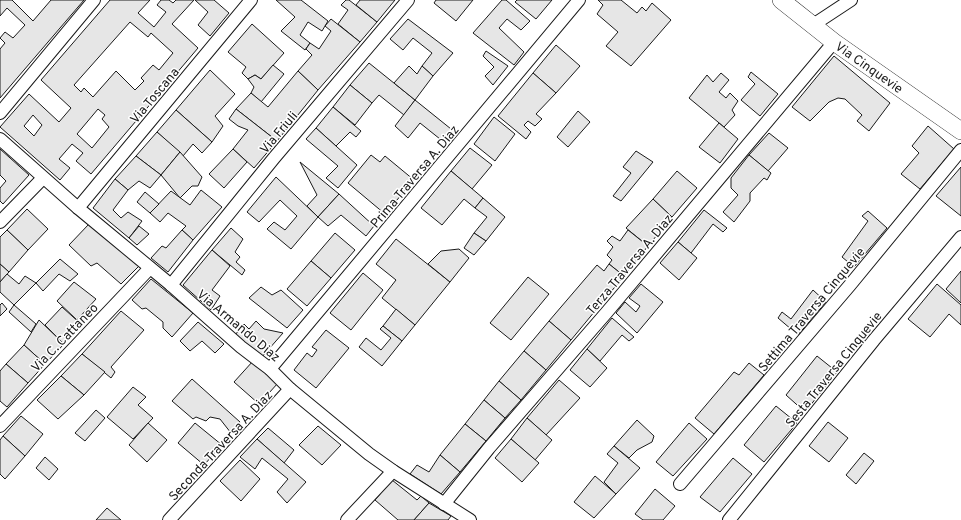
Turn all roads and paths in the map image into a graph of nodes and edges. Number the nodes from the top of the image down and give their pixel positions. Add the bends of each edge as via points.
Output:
1 (94, 0) edge
2 (251, 0) edge
3 (408, 0) edge
4 (579, 0) edge
5 (782, 0) edge
6 (851, 0) edge
7 (813, 25) junction
8 (834, 42) junction
9 (0, 113) edge
10 (961, 131) edge
11 (0, 139) edge
12 (961, 150) edge
13 (43, 178) junction
14 (78, 208) junction
15 (0, 222) edge
16 (961, 237) edge
17 (150, 268) junction
18 (171, 285) junction
19 (270, 370) junction
20 (290, 389) junction
21 (0, 426) edge
22 (393, 472) junction
23 (680, 484) dead end
24 (444, 504) junction
25 (169, 520) edge
26 (347, 520) edge
27 (470, 520) edge
28 (729, 520) edge

1 - 9 street
2 - 14 street, Via Toscana
3 - 18 street, Via Friuli via 274,158
4 - 19 street, Prima Traversa A. Diaz
5 - 7 street, Via Cinquevie
6 - 7 street
7 - 8 street, Via Cinquevie
8 - 10 street, Via Cinquevie
8 - 24 street, Terza Traversa A. Diaz
11 - 13 street, Via Armando Diaz
12 - 23 street, Settima Traversa Cinquevie
13 - 14 street, Via Armando Diaz
13 - 15 street
14 - 17 street, Via Armando Diaz
16 - 28 street, Sesta Traversa Cinquevie
17 - 18 street, Via Armando Diaz
17 - 21 street, Via C. Cattaneo
18 - 19 street, Via Armando Diaz
19 - 20 street, Via Armando Diaz
20 - 22 street, Via Armando Diaz
20 - 25 street, Seconda Traversa A. Diaz
22 - 24 street, Via Armando Diaz
22 - 26 street
24 - 27 street, Via Armando Diaz

